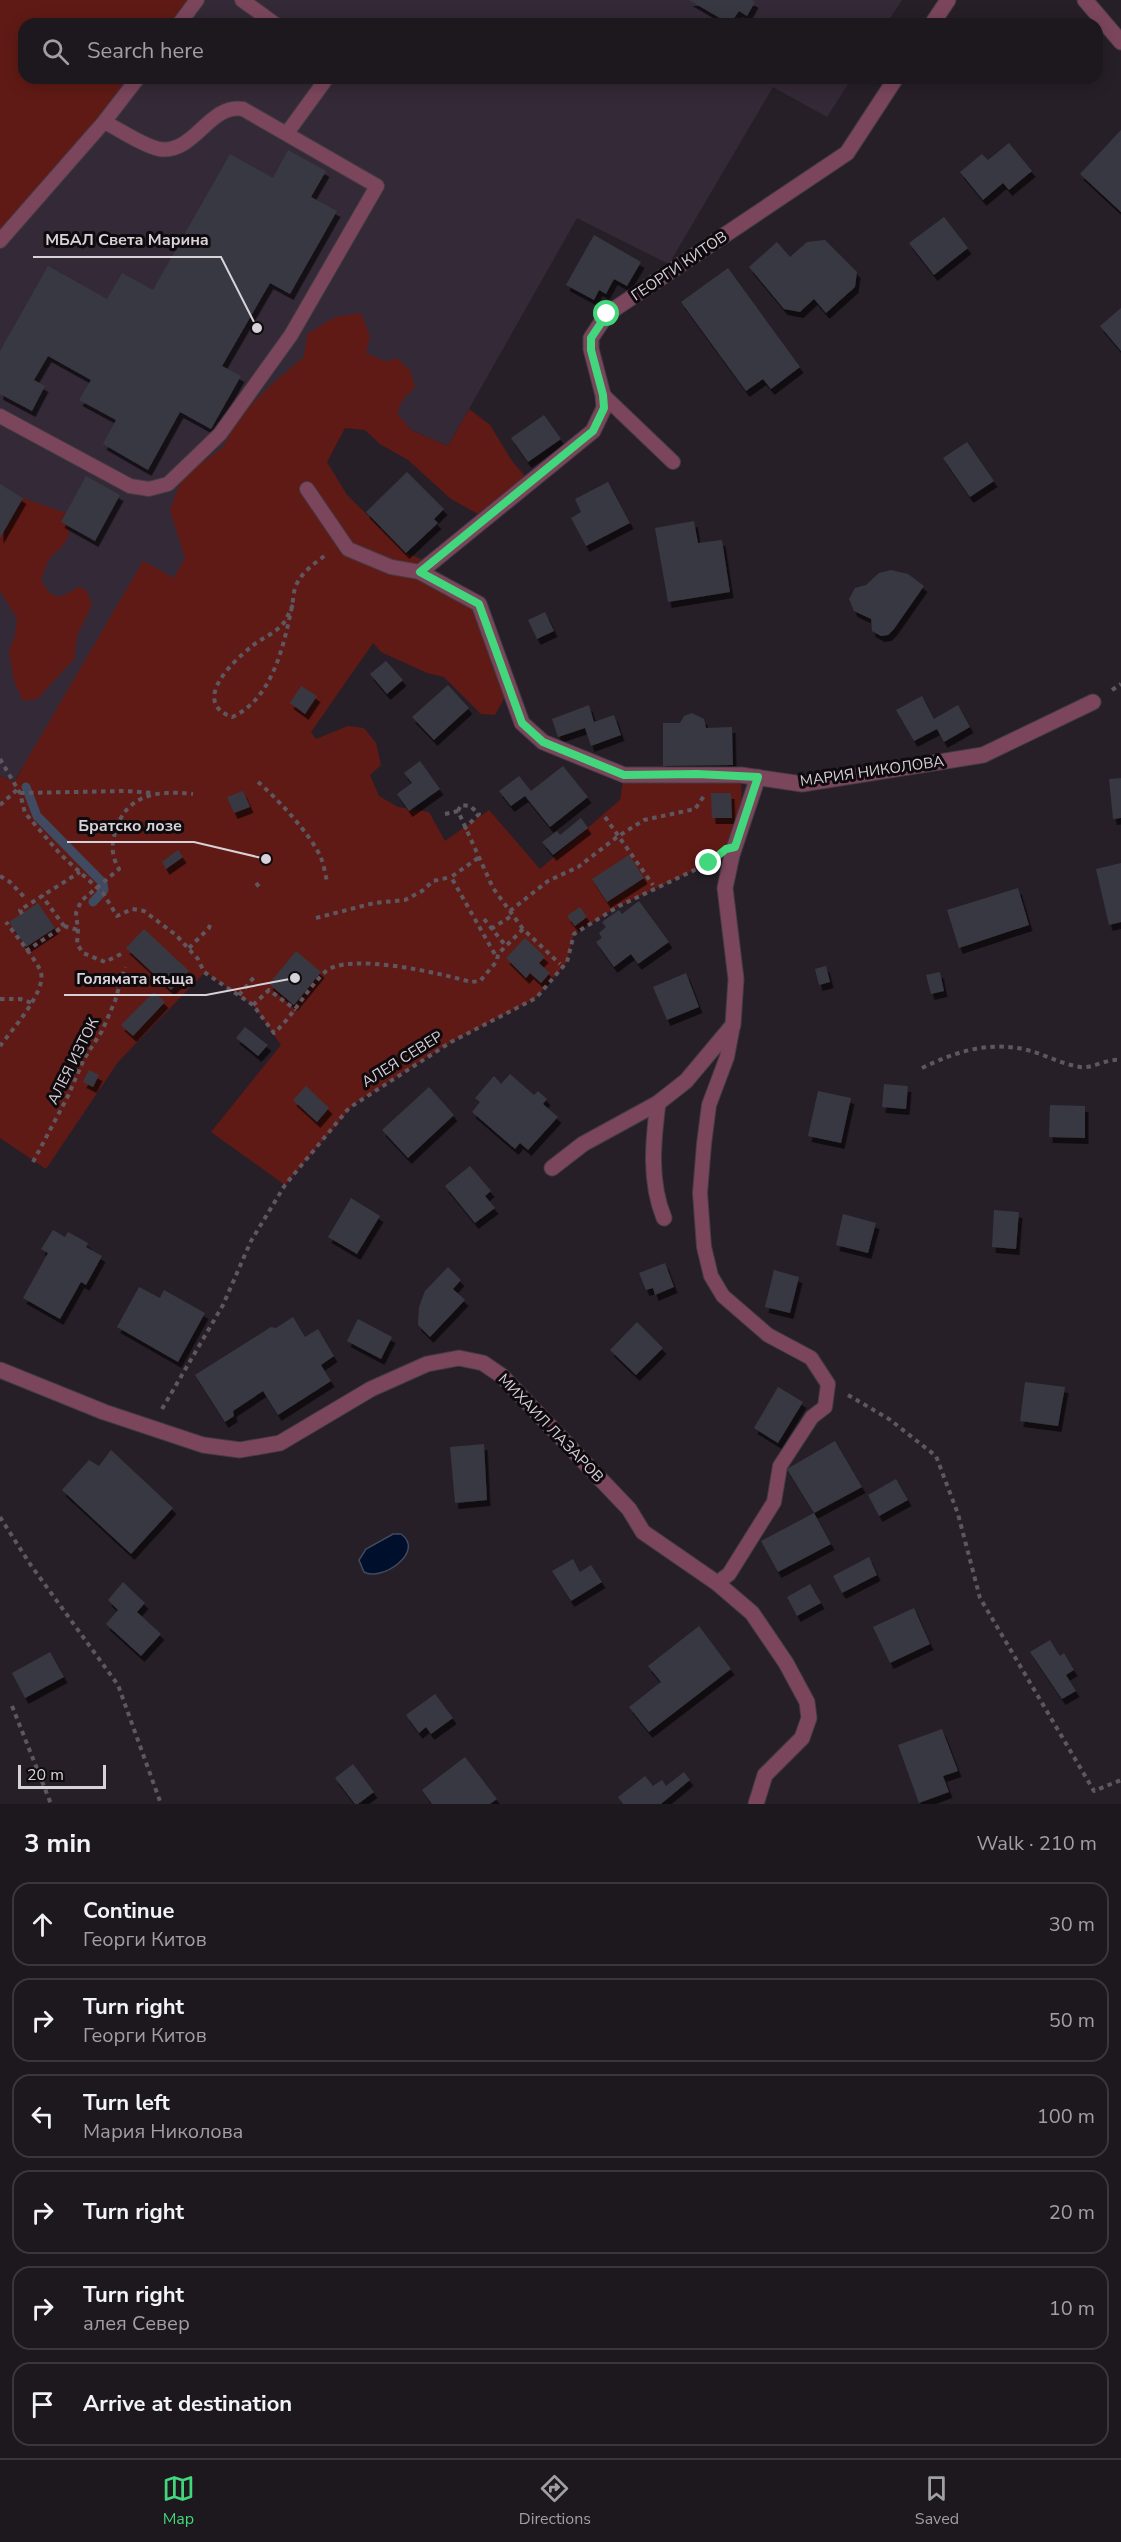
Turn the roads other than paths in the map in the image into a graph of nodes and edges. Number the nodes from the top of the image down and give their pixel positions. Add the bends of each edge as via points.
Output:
1 (197, 0) edge
2 (242, 0) edge
3 (948, 0) edge
4 (1085, 0) edge
5 (183, 18) edge
6 (267, 18) edge
7 (936, 18) edge
8 (1100, 18) edge
9 (1103, 21) edge
10 (1121, 42) edge
11 (133, 84) edge
12 (323, 84) edge
13 (892, 84) edge
14 (104, 122) junction
15 (287, 133) junction
16 (0, 241) edge
17 (603, 395) junction
18 (0, 416) edge
19 (673, 462) dead end
20 (307, 489) dead end
21 (420, 572) junction
22 (1093, 702) dead end
23 (758, 777) junction
24 (733, 1024) junction
25 (658, 1103) junction
26 (552, 1168) dead end
27 (664, 1218) dead end
28 (0, 1370) edge
29 (717, 1583) junction
30 (756, 1804) edge

1 - 5 lane
2 - 6 lane
3 - 7 street
4 - 8 street
9 - 10 street
11 - 14 lane
12 - 15 lane
13 - 17 street, ГЕОРГИ КИТОВ via 847,153 607,314 591,338
14 - 15 lane via 156,148 170,150 233,107
14 - 16 lane
15 - 18 lane via 377,186 291,335 220,435 168,484 149,489 130,486
17 - 19 lane
17 - 21 street, ГЕОРГИ КИТОВ via 604,408 593,431
20 - 21 lane via 348,549 391,567
21 - 23 street, МАРИЯ НИКОЛОВА via 479,604 522,723 543,742 624,775
22 - 23 street, МАРИЯ НИКОЛОВА via 983,755 802,784
23 - 24 street via 725,888 736,978
24 - 25 street via 686,1081
24 - 29 lane via 727,1057 709,1105 704,1144 700,1193 704,1247 711,1276 723,1296 768,1335 811,1358 828,1384 825,1407 812,1417 780,1466 774,1502 729,1574
25 - 26 street via 583,1144
25 - 27 street via 653,1174
28 - 29 street, МИХАИЛ ЛАЗАРОВ via 104,1412 203,1445 240,1450 280,1443 371,1389 427,1364 459,1358 483,1363 502,1376 621,1500 643,1532
29 - 30 street, МИХАИЛ ЛАЗАРОВ via 752,1613 807,1702 809,1718 802,1738 765,1775

